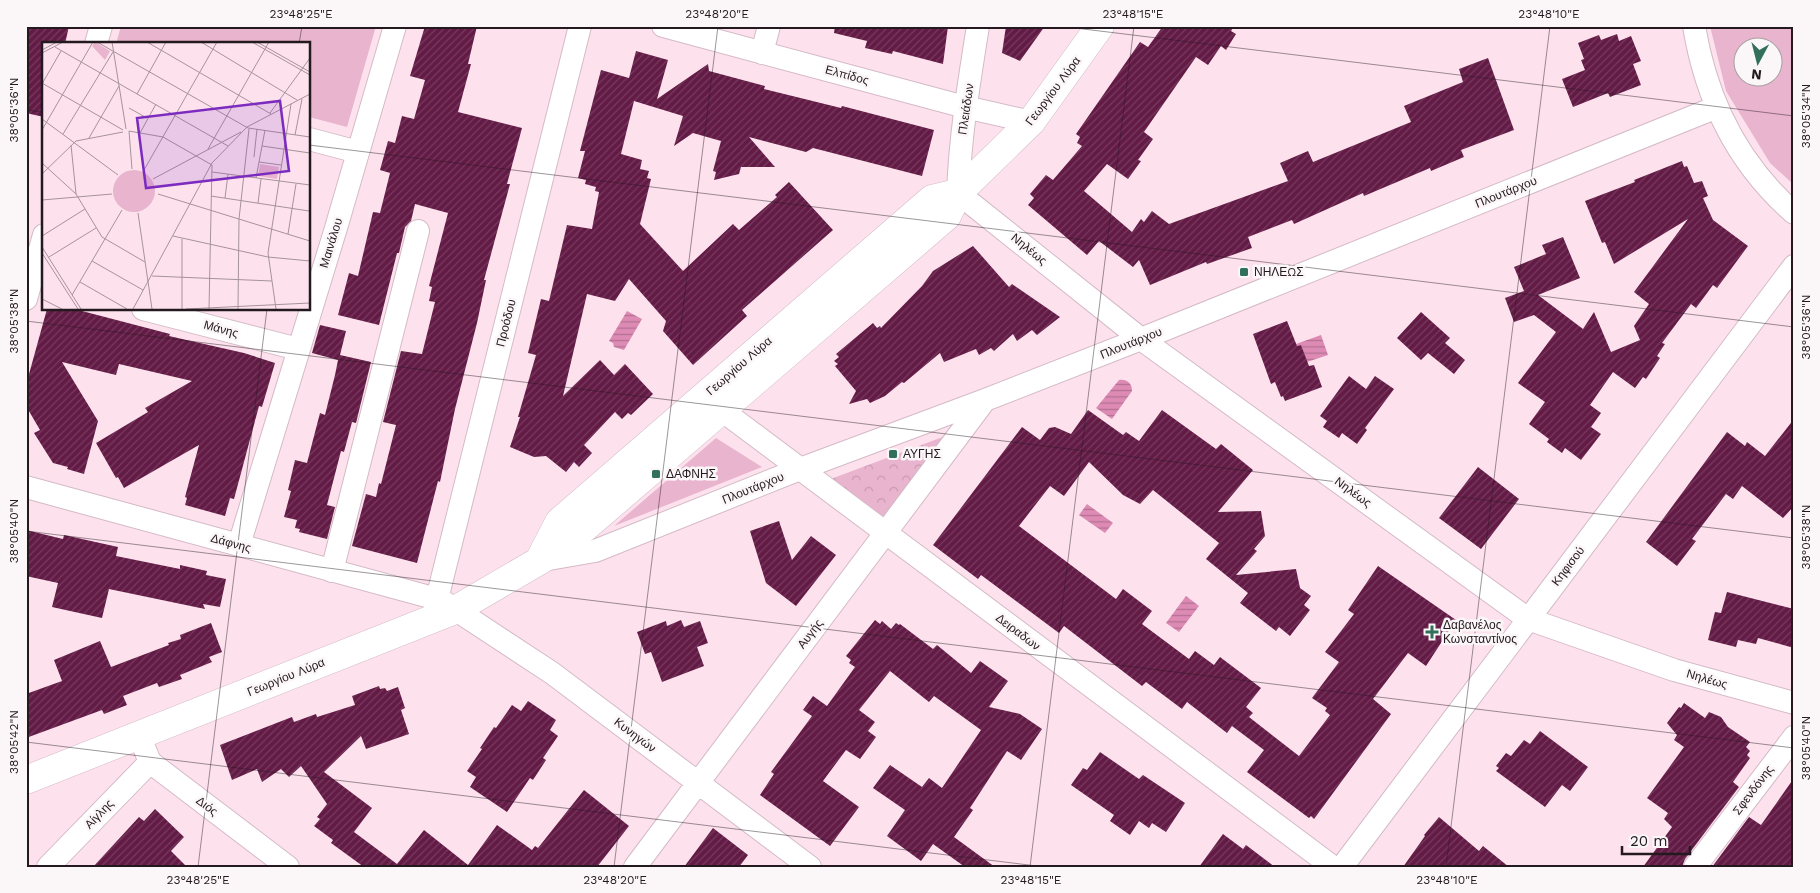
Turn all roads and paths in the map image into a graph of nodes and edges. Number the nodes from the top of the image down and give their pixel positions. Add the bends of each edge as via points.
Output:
1 (101, 26) edge
2 (395, 26) edge
3 (580, 26) edge
4 (663, 26) edge
5 (769, 26) edge
6 (978, 26) edge
7 (1100, 26) edge
8 (1694, 26) edge
9 (97, 42) edge
10 (762, 53) junction
11 (965, 107) junction
12 (1717, 107) junction
13 (1031, 122) junction
14 (310, 139) edge
15 (358, 152) junction
16 (958, 193) junction
17 (1794, 213) edge
18 (418, 231) dead end
19 (42, 243) edge
20 (1794, 266) edge
21 (32, 285) edge
22 (147, 310) edge
23 (310, 310) edge
24 (310, 310) edge
25 (1141, 339) junction
26 (298, 349) junction
27 (984, 400) junction
28 (712, 404) junction
29 (800, 469) junction
30 (26, 487) edge
31 (885, 533) junction
32 (239, 545) junction
33 (539, 561) junction
34 (332, 571) junction
35 (446, 604) junction
36 (1528, 619) junction
37 (1794, 703) edge
38 (139, 735) junction
39 (1794, 737) edge
40 (150, 762) junction
41 (26, 780) edge
42 (698, 783) junction
43 (48, 867) edge
44 (288, 867) edge
45 (635, 867) edge
46 (810, 867) edge
47 (1333, 867) edge
48 (1342, 867) edge
49 (1695, 867) edge

1 - 9 street
2 - 15 street, Μαινάλου
3 - 35 street, Προόδου
4 - 10 street, Ελπίδος
5 - 10 street
6 - 11 street, Πλειάδων
7 - 13 main road, Γεωργίου Λύρα
8 - 12 street via 1704,74
10 - 11 street, Ελπίδος
11 - 13 street, Ελπίδος
11 - 16 street, Πλειάδων
12 - 17 street via 1748,164
12 - 25 street, Πλουτάρχου
13 - 16 main road, Γεωργίου Λύρα
14 - 15 street
15 - 23 street, Μαινάλου
16 - 25 street, Νηλέως
16 - 28 main road, Γεωργίου Λύρα via 932,199
18 - 34 street
19 - 21 street
20 - 36 street, Κηφισού
22 - 26 street, Μάνης
24 - 26 street, Μαινάλου
25 - 27 street, Πλουτάρχου
25 - 36 street, Νηλέως
26 - 32 street, Μαινάλου
27 - 29 street, Πλουτάρχου
27 - 31 street, Αυγής
28 - 29 street, Δειραδων
28 - 33 main road, Γεωργίου Λύρα via 559,522
29 - 31 street, Δειραδων
29 - 33 street, Πλουτάρχου via 595,552
30 - 32 street, Δάφνης
31 - 42 street, Αυγής
31 - 47 street, Δειραδων
32 - 34 street, Δάφνης
33 - 35 main road, Γεωργίου Λύρα
34 - 35 street, Δάφνης
35 - 38 main road, Γεωργίου Λύρα
35 - 42 street, Κυνηγών via 552,673
36 - 37 street, Νηλέως via 1674,670
36 - 48 street, Κηφισού
38 - 40 street
38 - 41 main road, Γεωργίου Λύρα
39 - 49 street, Σφενδόνης
40 - 43 street, Αίγλης
40 - 44 street, Διός
42 - 45 street, Αυγής
42 - 46 street, Κυνηγών

